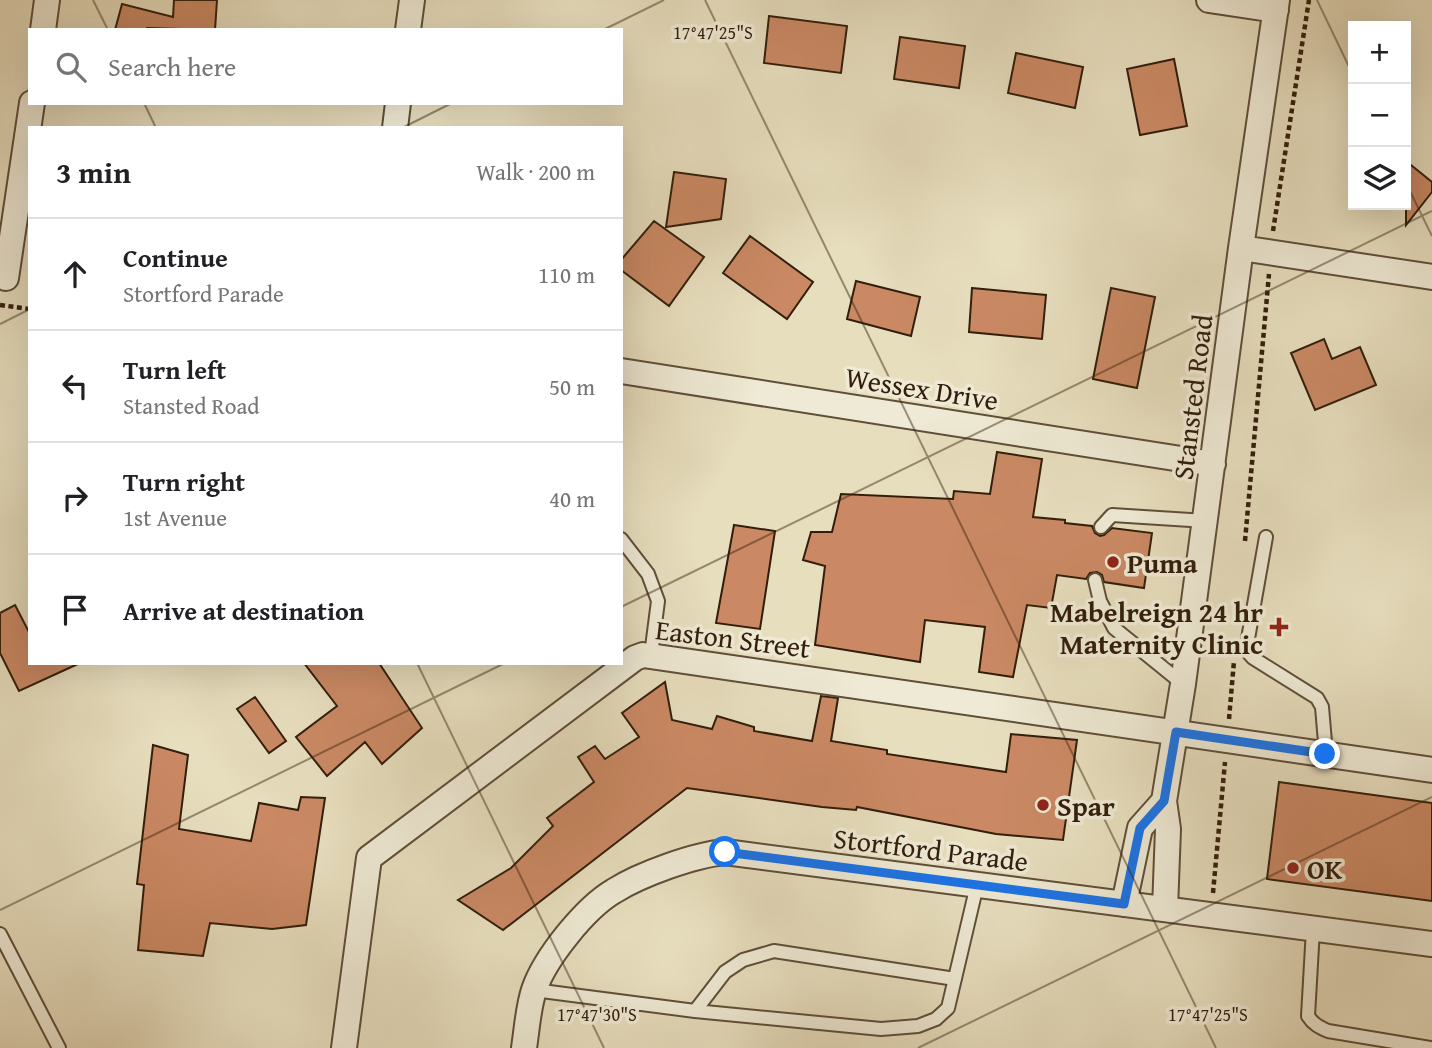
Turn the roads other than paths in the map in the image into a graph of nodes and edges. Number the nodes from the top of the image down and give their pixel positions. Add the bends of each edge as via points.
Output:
1 (47, 0) edge
2 (412, 0) edge
3 (1209, 0) edge
4 (1277, 5) edge
5 (43, 28) edge
6 (408, 28) edge
7 (32, 105) edge
8 (398, 105) edge
9 (29, 126) edge
10 (395, 126) edge
11 (28, 138) edge
12 (1241, 248) junction
13 (1432, 277) edge
14 (12, 279) edge
15 (623, 372) edge
16 (1213, 464) junction
17 (1206, 521) junction
18 (1101, 527) dead end
19 (1266, 537) dead end
20 (623, 542) edge
21 (1096, 580) dead end
22 (651, 655) junction
23 (1183, 684) junction
24 (1176, 732) junction
25 (1325, 754) junction
26 (1432, 770) edge
27 (1164, 801) junction
28 (977, 885) junction
29 (1124, 904) junction
30 (1165, 909) junction
31 (1313, 929) junction
32 (0, 934) edge
33 (1432, 944) edge
34 (955, 979) junction
35 (534, 990) junction
36 (695, 1011) junction
37 (59, 1048) edge
38 (344, 1048) edge
39 (524, 1048) edge
40 (1430, 1048) edge

1 - 5 street
2 - 6 street
3 - 4 street
4 - 12 street, Stansted Road
7 - 9 street
8 - 10 street
11 - 14 street
12 - 13 street
12 - 16 street, Stansted Road
15 - 16 street, Wessex Drive
16 - 17 street, Stansted Road
17 - 18 lane via 1112,515
17 - 23 street, Stansted Road
19 - 25 lane via 1246,650 1317,698 1322,707
20 - 22 lane via 648,574 658,601
21 - 23 lane via 1100,601 1114,628
22 - 24 street, Easton Street
22 - 38 street, Easton Street via 635,658 369,858
23 - 24 street, Stansted Road
24 - 25 street, Easton Street
24 - 27 street, Stansted Road
25 - 26 street, Easton Street
27 - 29 street via 1140,828
27 - 30 street, Stansted Road via 1168,829
28 - 29 street, Stortford Parade
28 - 34 lane
28 - 35 street, Stortford Parade via 725,852 711,854 672,865 614,891 576,925 550,957
29 - 30 street, Stortford Parade
30 - 31 street, Stortford Parade
31 - 33 street, Stortford Parade
31 - 40 lane via 1308,1016 1316,1026
32 - 37 lane
34 - 36 lane via 774,951 743,960 724,972
34 - 36 lane via 948,1008 918,1026 881,1029
35 - 36 lane
35 - 39 street, Stortford Parade

